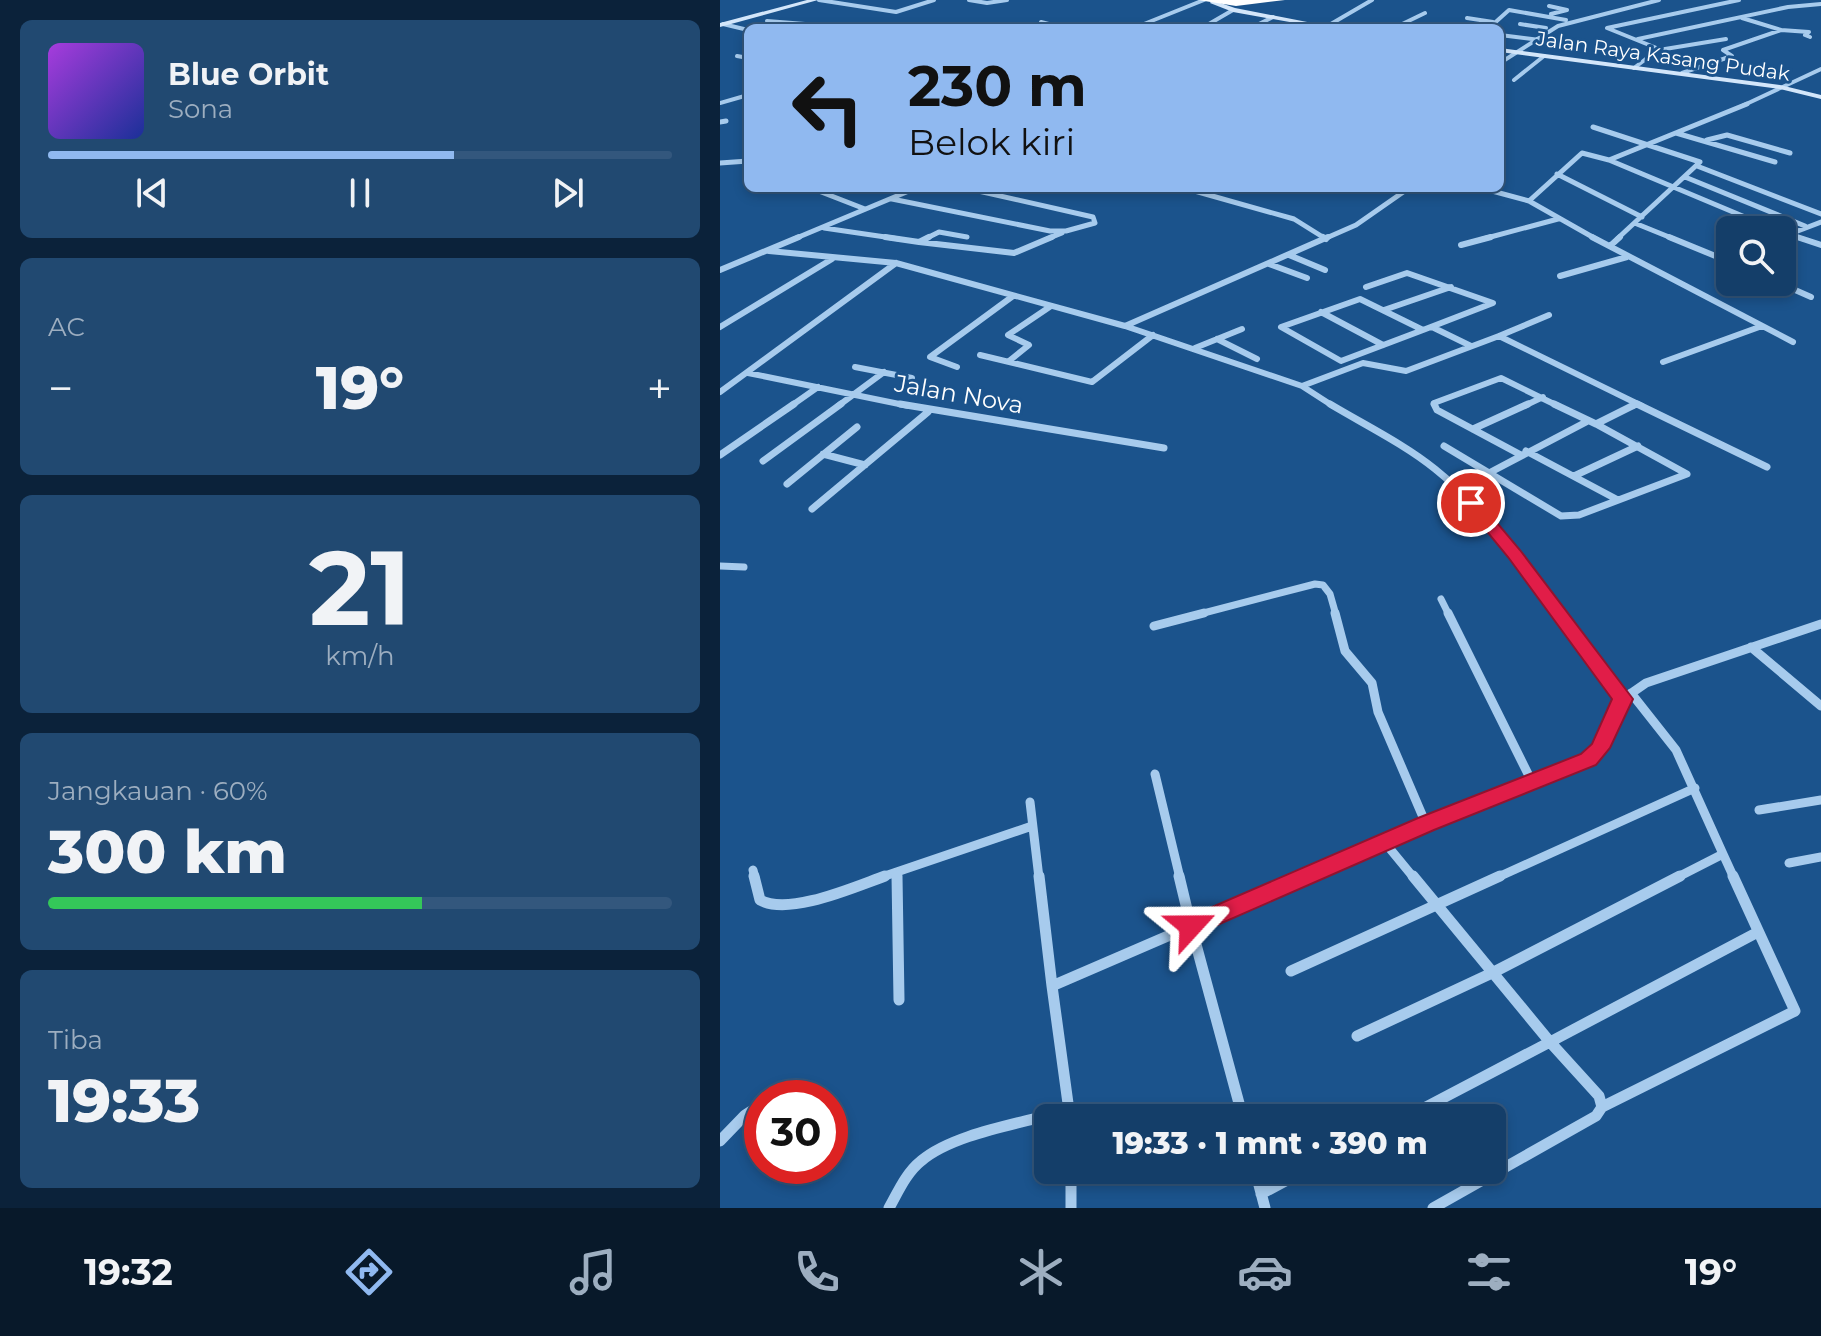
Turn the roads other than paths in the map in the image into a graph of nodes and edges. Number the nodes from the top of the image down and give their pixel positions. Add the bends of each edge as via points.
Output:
1 (817, 0) edge
2 (934, 0) edge
3 (969, 0) edge
4 (1007, 0) edge
5 (1280, 0) edge
6 (1372, 0) edge
7 (1659, 0) edge
8 (1714, 0) edge
9 (1739, 0) edge
10 (1811, 0) edge
11 (1207, 1) edge
12 (1724, 3) junction
13 (1821, 4) edge
14 (1549, 6) dead end
15 (1233, 10) junction
16 (1425, 13) dead end
17 (1547, 16) junction
18 (1273, 17) junction
19 (1467, 18) dead end
20 (1741, 18) junction
21 (1566, 20) junction
22 (767, 21) dead end
23 (779, 21) junction
24 (1041, 22) dead end
25 (1493, 22) joint
26 (1075, 23) dead end
27 (769, 24) edge
28 (803, 24) edge
29 (1049, 24) edge
30 (1072, 24) edge
31 (1143, 24) edge
32 (1209, 24) edge
33 (1259, 24) edge
34 (1309, 24) edge
35 (1330, 24) edge
36 (1402, 24) edge
37 (1520, 24) dead end
38 (721, 27) edge
39 (1546, 28) junction
40 (744, 29) edge
41 (1781, 30) junction
42 (1504, 36) edge
43 (1810, 37) dead end
44 (1531, 39) junction
45 (1637, 39) junction
46 (1726, 39) dead end
47 (1564, 43) dead end
48 (1659, 50) junction
49 (1504, 51) edge
50 (1513, 52) junction
51 (737, 56) dead end
52 (1544, 56) junction
53 (744, 57) edge
54 (1504, 60) edge
55 (1634, 68) junction
56 (1821, 69) edge
57 (1682, 73) junction
58 (1514, 80) dead end
59 (1780, 87) junction
60 (744, 96) edge
61 (1821, 97) edge
62 (720, 103) edge
63 (1593, 127) dead end
64 (1675, 132) junction
65 (1706, 141) junction
66 (1642, 144) junction
67 (1790, 153) dead end
68 (1609, 160) junction
69 (744, 161) edge
70 (1775, 162) dead end
71 (720, 163) edge
72 (1697, 166) junction
73 (1557, 174) junction
74 (1685, 177) junction
75 (1670, 188) junction
76 (821, 192) edge
77 (907, 192) edge
78 (981, 192) edge
79 (1198, 192) edge
80 (1404, 192) edge
81 (1496, 192) edge
82 (892, 199) junction
83 (1529, 201) junction
84 (866, 209) junction
85 (1821, 214) edge
86 (1741, 216) edge
87 (1642, 217) junction
88 (1558, 219) junction
89 (1821, 222) edge
90 (1637, 224) junction
91 (1808, 226) junction
92 (822, 228) junction
93 (1821, 229) edge
94 (1796, 230) edge
95 (1066, 231) junction
96 (967, 237) dead end
97 (1796, 238) edge
98 (1326, 239) junction
99 (919, 242) junction
100 (1461, 245) dead end
101 (1821, 245) edge
102 (1610, 246) junction
103 (769, 251) junction
104 (1289, 255) junction
105 (1716, 255) edge
106 (1627, 257) junction
107 (834, 259) junction
108 (896, 263) junction
109 (1269, 264) junction
110 (720, 270) edge
111 (1325, 270) dead end
112 (1560, 276) dead end
113 (1307, 278) dead end
114 (1366, 287) dead end
115 (1452, 287) junction
116 (1796, 290) edge
117 (1013, 296) junction
118 (1811, 297) dead end
119 (1051, 306) junction
120 (1384, 310) junction
121 (1321, 312) junction
122 (1549, 315) dead end
123 (1125, 326) junction
124 (1762, 326) junction
125 (720, 327) edge
126 (1432, 327) junction
127 (1242, 329) dead end
128 (1423, 330) junction
129 (1153, 335) junction
130 (1499, 336) junction
131 (1217, 339) junction
132 (1793, 342) dead end
133 (1383, 345) junction
134 (1471, 346) junction
135 (1194, 348) junction
136 (980, 355) dead end
137 (1257, 359) dead end
138 (1009, 361) junction
139 (1663, 362) dead end
140 (855, 367) dead end
141 (957, 367) dead end
142 (884, 372) junction
143 (748, 373) junction
144 (912, 378) dead end
145 (1302, 386) junction
146 (818, 387) junction
147 (720, 392) edge
148 (858, 393) junction
149 (1543, 397) junction
150 (1636, 404) junction
151 (926, 409) junction
152 (1592, 422) junction
153 (857, 427) dead end
154 (1473, 429) junction
155 (1444, 446) dead end
156 (1638, 446) junction
157 (1164, 448) dead end
158 (1524, 453) junction
159 (823, 454) junction
160 (720, 455) edge
161 (763, 461) dead end
162 (865, 465) junction
163 (1767, 467) dead end
164 (1489, 473) junction
165 (1574, 476) junction
166 (787, 484) dead end
167 (1618, 500) junction
168 (812, 509) dead end
169 (720, 566) edge
170 (744, 567) dead end
171 (1441, 599) dead end
172 (1821, 624) edge
173 (1154, 626) dead end
174 (1751, 647) junction
175 (1627, 696) junction
176 (1821, 706) edge
177 (1155, 774) dead end
178 (1532, 782) junction
179 (1695, 788) junction
180 (1821, 800) edge
181 (1030, 802) dead end
182 (1759, 810) dead end
183 (1426, 824) junction
184 (1032, 826) junction
185 (1386, 844) junction
186 (1723, 854) junction
187 (1821, 857) edge
188 (1789, 863) dead end
189 (753, 870) dead end
190 (897, 872) junction
191 (1436, 904) junction
192 (1191, 926) junction
193 (1758, 932) junction
194 (1291, 971) dead end
195 (1492, 973) junction
196 (1052, 986) junction
197 (899, 1000) dead end
198 (1357, 1036) dead end
199 (1550, 1042) junction
200 (1069, 1104) edge
201 (1239, 1104) edge
202 (1432, 1104) edge
203 (1602, 1107) junction
204 (744, 1116) edge
205 (1034, 1123) edge
206 (720, 1141) edge
207 (1071, 1184) edge
208 (1258, 1184) edge
209 (1280, 1184) edge
210 (1261, 1194) junction
211 (889, 1208) edge
212 (1071, 1208) edge
213 (1265, 1208) edge
214 (1433, 1208) edge

1 - 2 street via 896,12
1 - 38 street
3 - 4 street
5 - 11 highway
6 - 35 street
7 - 21 street
8 - 12 street
9 - 12 street
10 - 13 street
11 - 15 street
11 - 31 street
12 - 45 street via 1607,29
13 - 20 street
14 - 17 street via 1567,10
15 - 18 street
15 - 32 street
16 - 36 street
17 - 21 street
17 - 25 street via 1509,10
18 - 33 street
18 - 34 street
19 - 25 street
20 - 41 street
20 - 45 street
21 - 39 street
22 - 23 street
23 - 27 street
23 - 28 street
24 - 29 street
26 - 30 street
37 - 39 street
38 - 40 street
39 - 44 street
41 - 43 street via 1794,28
41 - 57 street via 1723,50 1732,56
42 - 44 street
44 - 47 street
44 - 50 street
45 - 48 street
46 - 48 street
48 - 55 street
49 - 50 street, Jalan Raya Kasang Pudak
50 - 52 street, Jalan Raya Kasang Pudak
50 - 54 street
51 - 53 street
52 - 55 street, Jalan Raya Kasang Pudak
52 - 58 street
55 - 57 street, Jalan Raya Kasang Pudak
56 - 59 street
57 - 59 street, Jalan Raya Kasang Pudak
59 - 61 street, Jalan Raya Kasang Pudak
59 - 64 street
60 - 62 street
63 - 66 street
64 - 65 street
64 - 66 street
65 - 67 street via 1727,135
65 - 70 street
66 - 68 street
66 - 72 street via 1700,160
68 - 73 street via 1582,153
68 - 75 street
69 - 71 street
72 - 74 street
72 - 85 street
73 - 83 street
73 - 87 street
74 - 75 street
74 - 91 street
75 - 86 street
75 - 87 street
76 - 84 street
77 - 82 street
78 - 95 street via 1095,220
79 - 98 street via 1294,219
80 - 98 street
81 - 83 street
82 - 84 street
82 - 95 street
83 - 88 street
84 - 92 street
87 - 90 street
88 - 100 street
88 - 102 street
89 - 91 street
90 - 102 street
90 - 105 street
91 - 93 street
91 - 94 street
92 - 99 street
92 - 103 street
95 - 99 street via 1014,253
96 - 99 street via 939,232
97 - 101 street
98 - 104 street
102 - 106 street
103 - 107 street
103 - 110 street
104 - 109 street
104 - 111 street
106 - 112 street
106 - 124 street
107 - 108 street
107 - 125 street
108 - 117 street
108 - 143 street
109 - 113 street
109 - 123 street
114 - 115 street via 1407,273
115 - 120 street
115 - 126 street via 1493,303
116 - 118 street
117 - 119 street
117 - 141 street via 930,357
119 - 123 street
119 - 138 street via 1008,335 1029,345
120 - 121 street via 1360,299
120 - 128 street
121 - 133 street
121 - 133 street via 1281,327 1338,360
122 - 130 street
123 - 129 street
124 - 132 street
124 - 139 street
126 - 128 street
126 - 134 street
127 - 131 street
128 - 133 street
129 - 135 street
129 - 138 street via 1092,382
130 - 134 street
130 - 150 street
131 - 135 street
131 - 137 street
134 - 145 street via 1406,371 1363,363
135 - 145 street
136 - 138 street
140 - 142 street
142 - 144 street
142 - 148 street
143 - 146 street, Jalan Nova
143 - 147 street
145 - 175 street via 1435,469 1471,503
146 - 148 street, Jalan Nova
146 - 160 street
148 - 151 street, Jalan Nova
148 - 161 street
149 - 152 street
149 - 154 street
149 - 154 street via 1501,378 1434,403 1437,410
150 - 152 street
150 - 163 street
151 - 157 street, Jalan Nova
151 - 162 street
152 - 156 street
152 - 158 street
153 - 159 street
154 - 158 street
155 - 164 street
156 - 165 street
156 - 167 street via 1687,474
158 - 164 street
158 - 165 street
159 - 162 street
159 - 166 street
162 - 168 street
164 - 167 street via 1561,516
165 - 167 street
169 - 170 street
171 - 178 street
172 - 174 street
173 - 183 street via 1323,585 1345,651 1372,683 1378,712
174 - 175 street via 1646,683
174 - 176 street
175 - 178 street via 1600,748 1588,759
175 - 179 street via 1676,750
177 - 192 street
178 - 183 street
179 - 186 street
179 - 191 street
180 - 182 street
181 - 184 street
183 - 185 street
184 - 190 street
184 - 196 street
185 - 191 street
185 - 192 street
186 - 193 street
186 - 195 street
187 - 188 street
189 - 190 street via 760,900 769,905 827,896
190 - 197 street
191 - 194 street
191 - 195 street
192 - 196 street
192 - 201 street
193 - 199 street
193 - 203 street via 1795,1011
195 - 198 street
195 - 199 street
196 - 200 street
199 - 202 street
199 - 203 street via 1599,1096
203 - 214 street via 1596,1116
204 - 206 street
205 - 211 street via 926,1157
207 - 212 street
208 - 210 street
209 - 210 street
210 - 213 street

